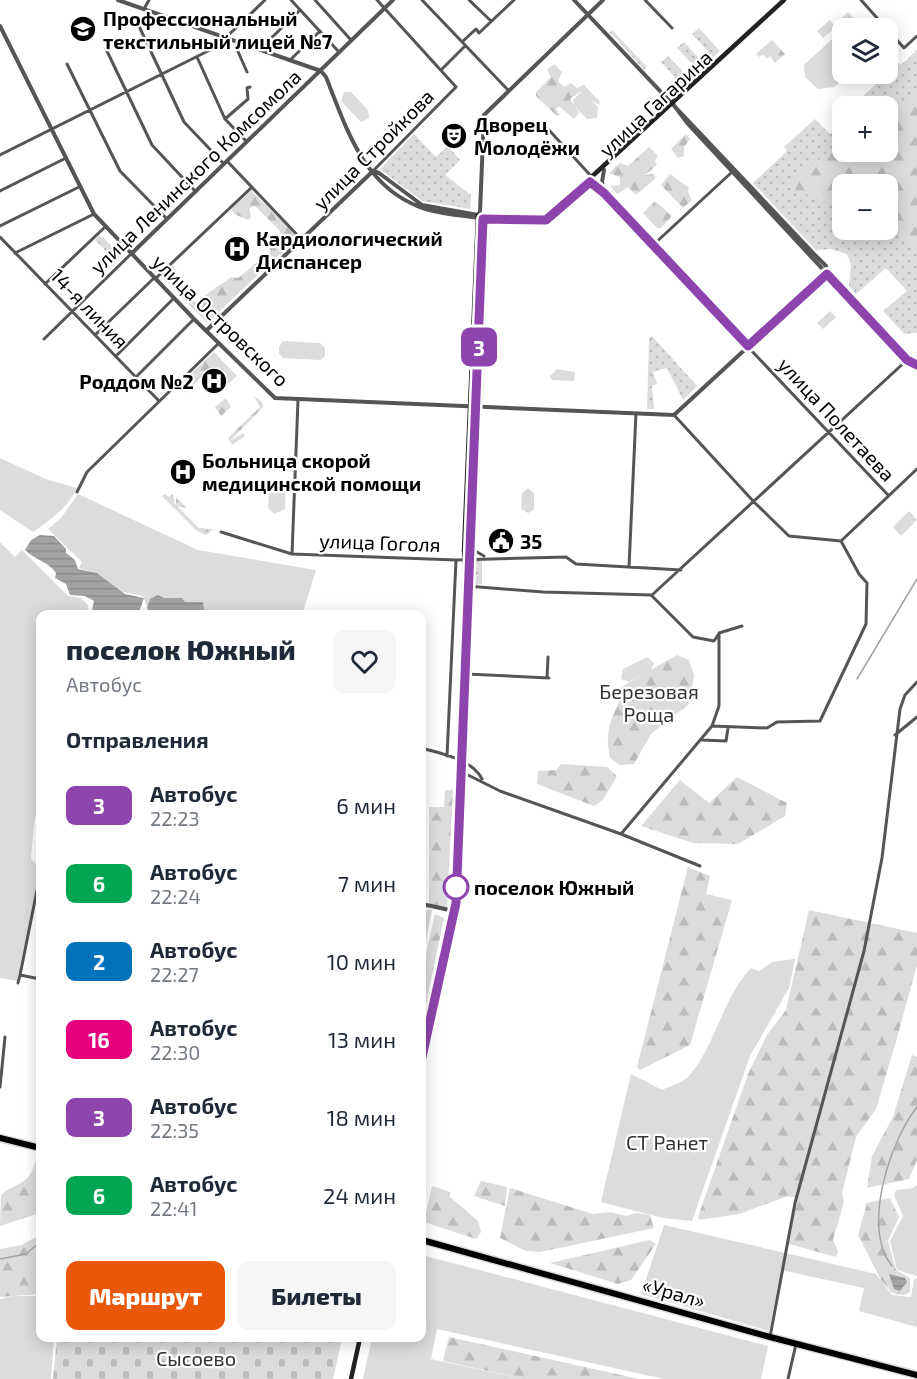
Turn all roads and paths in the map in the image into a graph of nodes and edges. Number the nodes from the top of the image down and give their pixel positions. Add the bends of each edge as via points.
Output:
1 (118, 0) edge
2 (149, 0) edge
3 (266, 0) edge
4 (291, 0) edge
5 (315, 0) edge
6 (377, 0) edge
7 (393, 0) edge
8 (422, 0) edge
9 (469, 0) edge
10 (514, 0) edge
11 (574, 0) edge
12 (603, 0) edge
13 (645, 0) edge
14 (787, 0) edge
15 (861, 0) edge
16 (385, 8) junction
17 (144, 9) junction
18 (300, 10) junction
19 (588, 14) junction
20 (877, 18) edge
21 (491, 21) junction
22 (138, 24) dead end
23 (0, 26) edge
24 (672, 28) dead end
25 (320, 31) junction
26 (917, 36) edge
27 (227, 38) junction
28 (351, 40) junction
29 (898, 41) edge
30 (237, 42) junction
31 (464, 44) junction
32 (106, 49) dead end
33 (260, 49) junction
34 (339, 52) junction
35 (197, 57) junction
36 (290, 60) junction
37 (67, 64) dead end
38 (442, 69) junction
39 (321, 70) junction
40 (248, 72) dead end
41 (162, 74) junction
42 (250, 87) dead end
43 (508, 90) junction
44 (126, 92) junction
45 (673, 105) junction
46 (90, 110) junction
47 (225, 119) junction
48 (52, 129) junction
49 (548, 129) dead end
50 (247, 142) junction
51 (0, 155) edge
52 (66, 158) junction
53 (226, 162) junction
54 (604, 170) junction
55 (734, 170) junction
56 (372, 171) junction
57 (591, 179) junction
58 (80, 187) junction
59 (252, 187) junction
60 (0, 191) edge
61 (195, 192) junction
62 (604, 193) junction
63 (94, 214) junction
64 (480, 216) junction
65 (167, 219) junction
66 (0, 226) edge
67 (105, 227) junction
68 (0, 237) edge
69 (302, 240) junction
70 (652, 246) junction
71 (15, 253) junction
72 (131, 254) junction
73 (827, 274) junction
74 (154, 278) junction
75 (45, 284) junction
76 (174, 298) junction
77 (73, 311) junction
78 (194, 319) junction
79 (207, 330) junction
80 (95, 335) junction
81 (44, 339) dead end
82 (219, 343) junction
83 (748, 346) junction
84 (116, 356) junction
85 (907, 360) junction
86 (917, 365) edge
87 (136, 378) junction
88 (298, 400) junction
89 (159, 401) junction
90 (470, 408) junction
91 (476, 408) junction
92 (636, 413) junction
93 (674, 415) junction
94 (828, 432) junction
95 (917, 469) edge
96 (77, 492) dead end
97 (888, 495) junction
98 (754, 502) junction
99 (221, 532) dead end
100 (841, 541) junction
101 (470, 548) junction
102 (292, 554) junction
103 (485, 557) junction
104 (456, 560) junction
105 (467, 560) junction
106 (628, 567) junction
107 (682, 570) junction
108 (467, 586) junction
109 (652, 595) junction
110 (742, 626) dead end
111 (719, 633) junction
112 (548, 657) dead end
113 (464, 674) junction
114 (917, 682) edge
115 (917, 717) edge
116 (712, 726) junction
117 (728, 728) junction
118 (895, 735) junction
119 (702, 740) junction
120 (426, 749) edge
121 (447, 756) junction
122 (461, 761) junction
123 (460, 771) junction
124 (483, 780) junction
125 (621, 834) junction
126 (700, 866) dead end
127 (36, 895) edge
128 (426, 905) edge
129 (454, 911) junction
130 (20, 975) junction
131 (36, 978) edge
132 (18, 983) dead end
133 (5, 1037) dead end
134 (426, 1039) edge
135 (0, 1087) edge
136 (1, 1138) edge
137 (36, 1147) edge
138 (426, 1241) edge
139 (770, 1337) junction
140 (359, 1342) edge
141 (796, 1344) junction
142 (917, 1375) edge
143 (351, 1379) edge
144 (788, 1379) edge

1 - 17 street
2 - 17 street
3 - 27 street
4 - 18 street
5 - 28 street
6 - 16 street
7 - 16 street, улица Ленинского Комсомола
8 - 31 street
9 - 21 street
10 - 21 street, улица Стройкова
11 - 19 street
12 - 19 street
13 - 24 street
14 - 45 main road, улица Гагарина
15 - 20 street
16 - 28 street, улица Ленинского Комсомола
16 - 38 street
17 - 27 street
18 - 25 street
18 - 33 street
19 - 43 street
19 - 45 street
21 - 31 street, улица Стройкова via 479,33 476,29
22 - 41 street
23 - 48 street, улица Островского
25 - 34 street
25 - 36 street
26 - 29 street via 904,48
27 - 30 street
27 - 35 street
28 - 34 street, улица Ленинского Комсомола
30 - 33 street
30 - 40 street
31 - 38 street, улица Стройкова
31 - 43 street
32 - 44 street
33 - 36 street
34 - 39 street, улица Ленинского Комсомола
35 - 41 street
35 - 47 street
36 - 39 street
37 - 46 street
38 - 56 street, улица Стройкова via 456,87
39 - 50 street, улица Ленинского Комсомола
39 - 56 street, улица Гагарина via 354,147
41 - 44 street
41 - 53 street via 184,122
42 - 47 street via 248,99
43 - 64 street via 489,109 483,123
44 - 46 street
44 - 61 street via 152,145
45 - 54 main road, улица Гагарина
45 - 55 street
45 - 57 main road, улица Гагарина
46 - 48 street
46 - 65 street via 120,171
47 - 50 street
48 - 51 street
48 - 52 street, улица Островского
49 - 57 street
50 - 53 street, улица Ленинского Комсомола
52 - 58 street, улица Островского
52 - 60 street
53 - 59 street
53 - 61 street, улица Ленинского Комсомола
54 - 57 main road, улица Гагарина
54 - 62 street
55 - 70 street
55 - 73 street via 826,266
56 - 64 street, улица Гагарина via 410,203
56 - 69 street, улица Стройкова
57 - 62 street, улица Полетаева
57 - 64 main road, улица Гагарина via 546,217
57 - 64 main road, улица Гагарина via 546,220
58 - 63 street, улица Островского
58 - 66 street
59 - 69 street
59 - 74 street
61 - 65 street, улица Ленинского Комсомола
62 - 70 street, улица Полетаева
63 - 67 street, улица Островского
63 - 71 street
64 - 90 main road
64 - 91 main road
65 - 72 street, улица Ленинского Комсомола
67 - 72 street, улица Островского
67 - 75 street
68 - 71 street, 14-я линия
69 - 79 street, улица Стройкова
70 - 83 street, улица Полетаева
71 - 75 street, 14-я линия
72 - 74 street, улица Островского
72 - 77 street, улица Ленинского Комсомола
73 - 83 street
73 - 85 street
74 - 76 street, улица Островского
74 - 80 street
75 - 77 street, 14-я линия
76 - 78 street, улица Островского
76 - 84 street
77 - 80 street, 14-я линия
77 - 81 street, улица Ленинского Комсомола
78 - 79 street, улица Островского
78 - 87 street
79 - 82 street, улица Островского
80 - 84 street, 14-я линия
82 - 88 street, улица Островского via 275,398
82 - 89 street
83 - 93 street
83 - 94 street, улица Полетаева
84 - 87 street, 14-я линия
85 - 86 street
85 - 94 street
87 - 89 street, 14-я линия
88 - 90 street, улица Островского
88 - 102 street
89 - 96 street via 82,478
90 - 91 street, улица Островского
90 - 105 main road
91 - 92 street, улица Островского
91 - 101 main road
92 - 93 street, улица Островского
92 - 106 street
93 - 98 street
94 - 97 street, улица Полетаева
94 - 98 street
95 - 97 street
97 - 100 street
98 - 100 street via 789,536
98 - 107 street
99 - 102 street, улица Гоголя
100 - 117 street via 867,583 866,624 820,721
101 - 103 street
101 - 105 main road
102 - 104 street, улица Гоголя
103 - 105 street, улица Гоголя
103 - 106 street, улица Гоголя via 566,557 576,564
104 - 105 street, улица Гоголя
104 - 121 street
105 - 108 main road
106 - 107 street, улица Гоголя
107 - 109 street
108 - 109 street
108 - 113 main road
109 - 111 street via 693,637 714,641
110 - 111 street
111 - 116 street via 719,706
112 - 113 street via 548,678
113 - 122 main road
114 - 118 street via 903,699
115 - 118 street
116 - 117 street
116 - 119 street
117 - 119 street via 726,741
118 - 139 street via 882,858 846,1022 795,1203
119 - 125 street
120 - 121 street
121 - 122 street
122 - 123 main road
122 - 124 street
123 - 124 street
123 - 129 main road
124 - 125 street via 500,791
125 - 126 street
127 - 130 street
128 - 129 street
129 - 134 main road
130 - 131 street
130 - 132 street
133 - 135 street
136 - 137 highway
138 - 139 highway, «Урал»
139 - 141 highway, «Урал»
140 - 143 main road
141 - 142 highway, «Урал»
141 - 144 street

